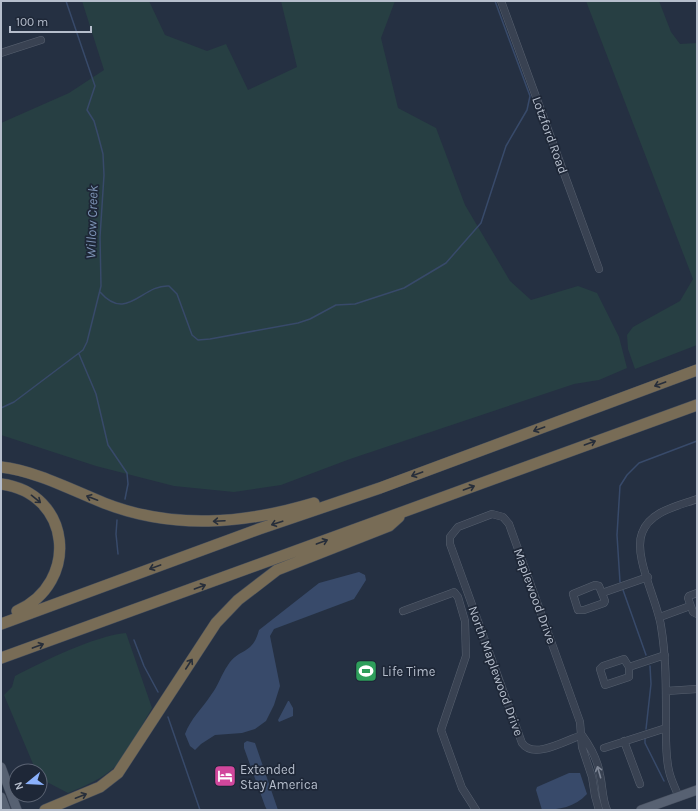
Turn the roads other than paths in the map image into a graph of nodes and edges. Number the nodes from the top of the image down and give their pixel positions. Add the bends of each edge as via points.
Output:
1 (501, 1) edge
2 (41, 40) dead end
3 (1, 53) edge
4 (599, 270) dead end
5 (697, 370) edge
6 (697, 405) edge
7 (1, 467) edge
8 (1, 484) edge
9 (380, 488) junction
10 (697, 499) edge
11 (406, 512) junction
12 (450, 536) joint
13 (648, 577) junction
14 (602, 593) junction
15 (697, 593) edge
16 (690, 606) junction
17 (403, 611) dead end
18 (697, 614) edge
19 (660, 617) junction
20 (1, 618) edge
21 (1, 624) edge
22 (665, 655) junction
23 (1, 658) edge
24 (629, 668) junction
25 (697, 689) edge
26 (666, 690) junction
27 (666, 728) junction
28 (582, 735) junction
29 (624, 741) junction
30 (604, 748) dead end
31 (1, 767) edge
32 (640, 784) dead end
33 (697, 790) edge
34 (679, 796) junction
35 (1, 797) edge
36 (6, 810) edge
37 (17, 810) edge
38 (45, 810) edge
39 (476, 810) edge
40 (599, 810) edge
41 (607, 810) edge
42 (641, 810) edge

1 - 4 street, Lotzford Road
2 - 3 street
5 -> 9 highway
11 -> 6 highway
9 -> 7 highway via 359,488 255,517 227,521 186,521 143,515 122,509 29,474
8 -> 20 highway via 27,492 42,504 56,525 60,548 58,566 45,592 31,605
9 -> 21 highway via 259,529
10 - 13 street via 659,514 646,525 639,548
23 -> 11 highway
38 -> 11 highway via 90,793 118,773 216,623 251,589 277,570 389,526
12 - 28 street, North Maplewood Drive via 450,544 522,743 529,750 539,751
12 - 28 street, Maplewood Drive via 458,527 492,514 506,520 580,722
13 - 14 street
13 - 19 street
14 - 14 street via 599,586 595,585 574,593 573,597 580,611 604,603
15 - 16 street via 688,597
16 - 18 street
16 - 19 street
17 - 39 street via 454,592 458,597 466,627 466,656 441,730 462,788
19 - 22 street
22 - 24 street
22 - 26 street
24 - 24 street via 624,659 601,667 599,671 604,684 607,685 628,678
25 - 26 street
26 - 27 street
27 - 29 street
27 - 34 street via 669,770
28 - 40 street, Maplewood Drive via 582,747
41 -> 28 street, Maplewood Drive via 600,775 589,744
29 - 30 street
29 - 32 street
31 - 37 main road
33 - 34 main road
34 - 42 main road
35 - 36 main road

